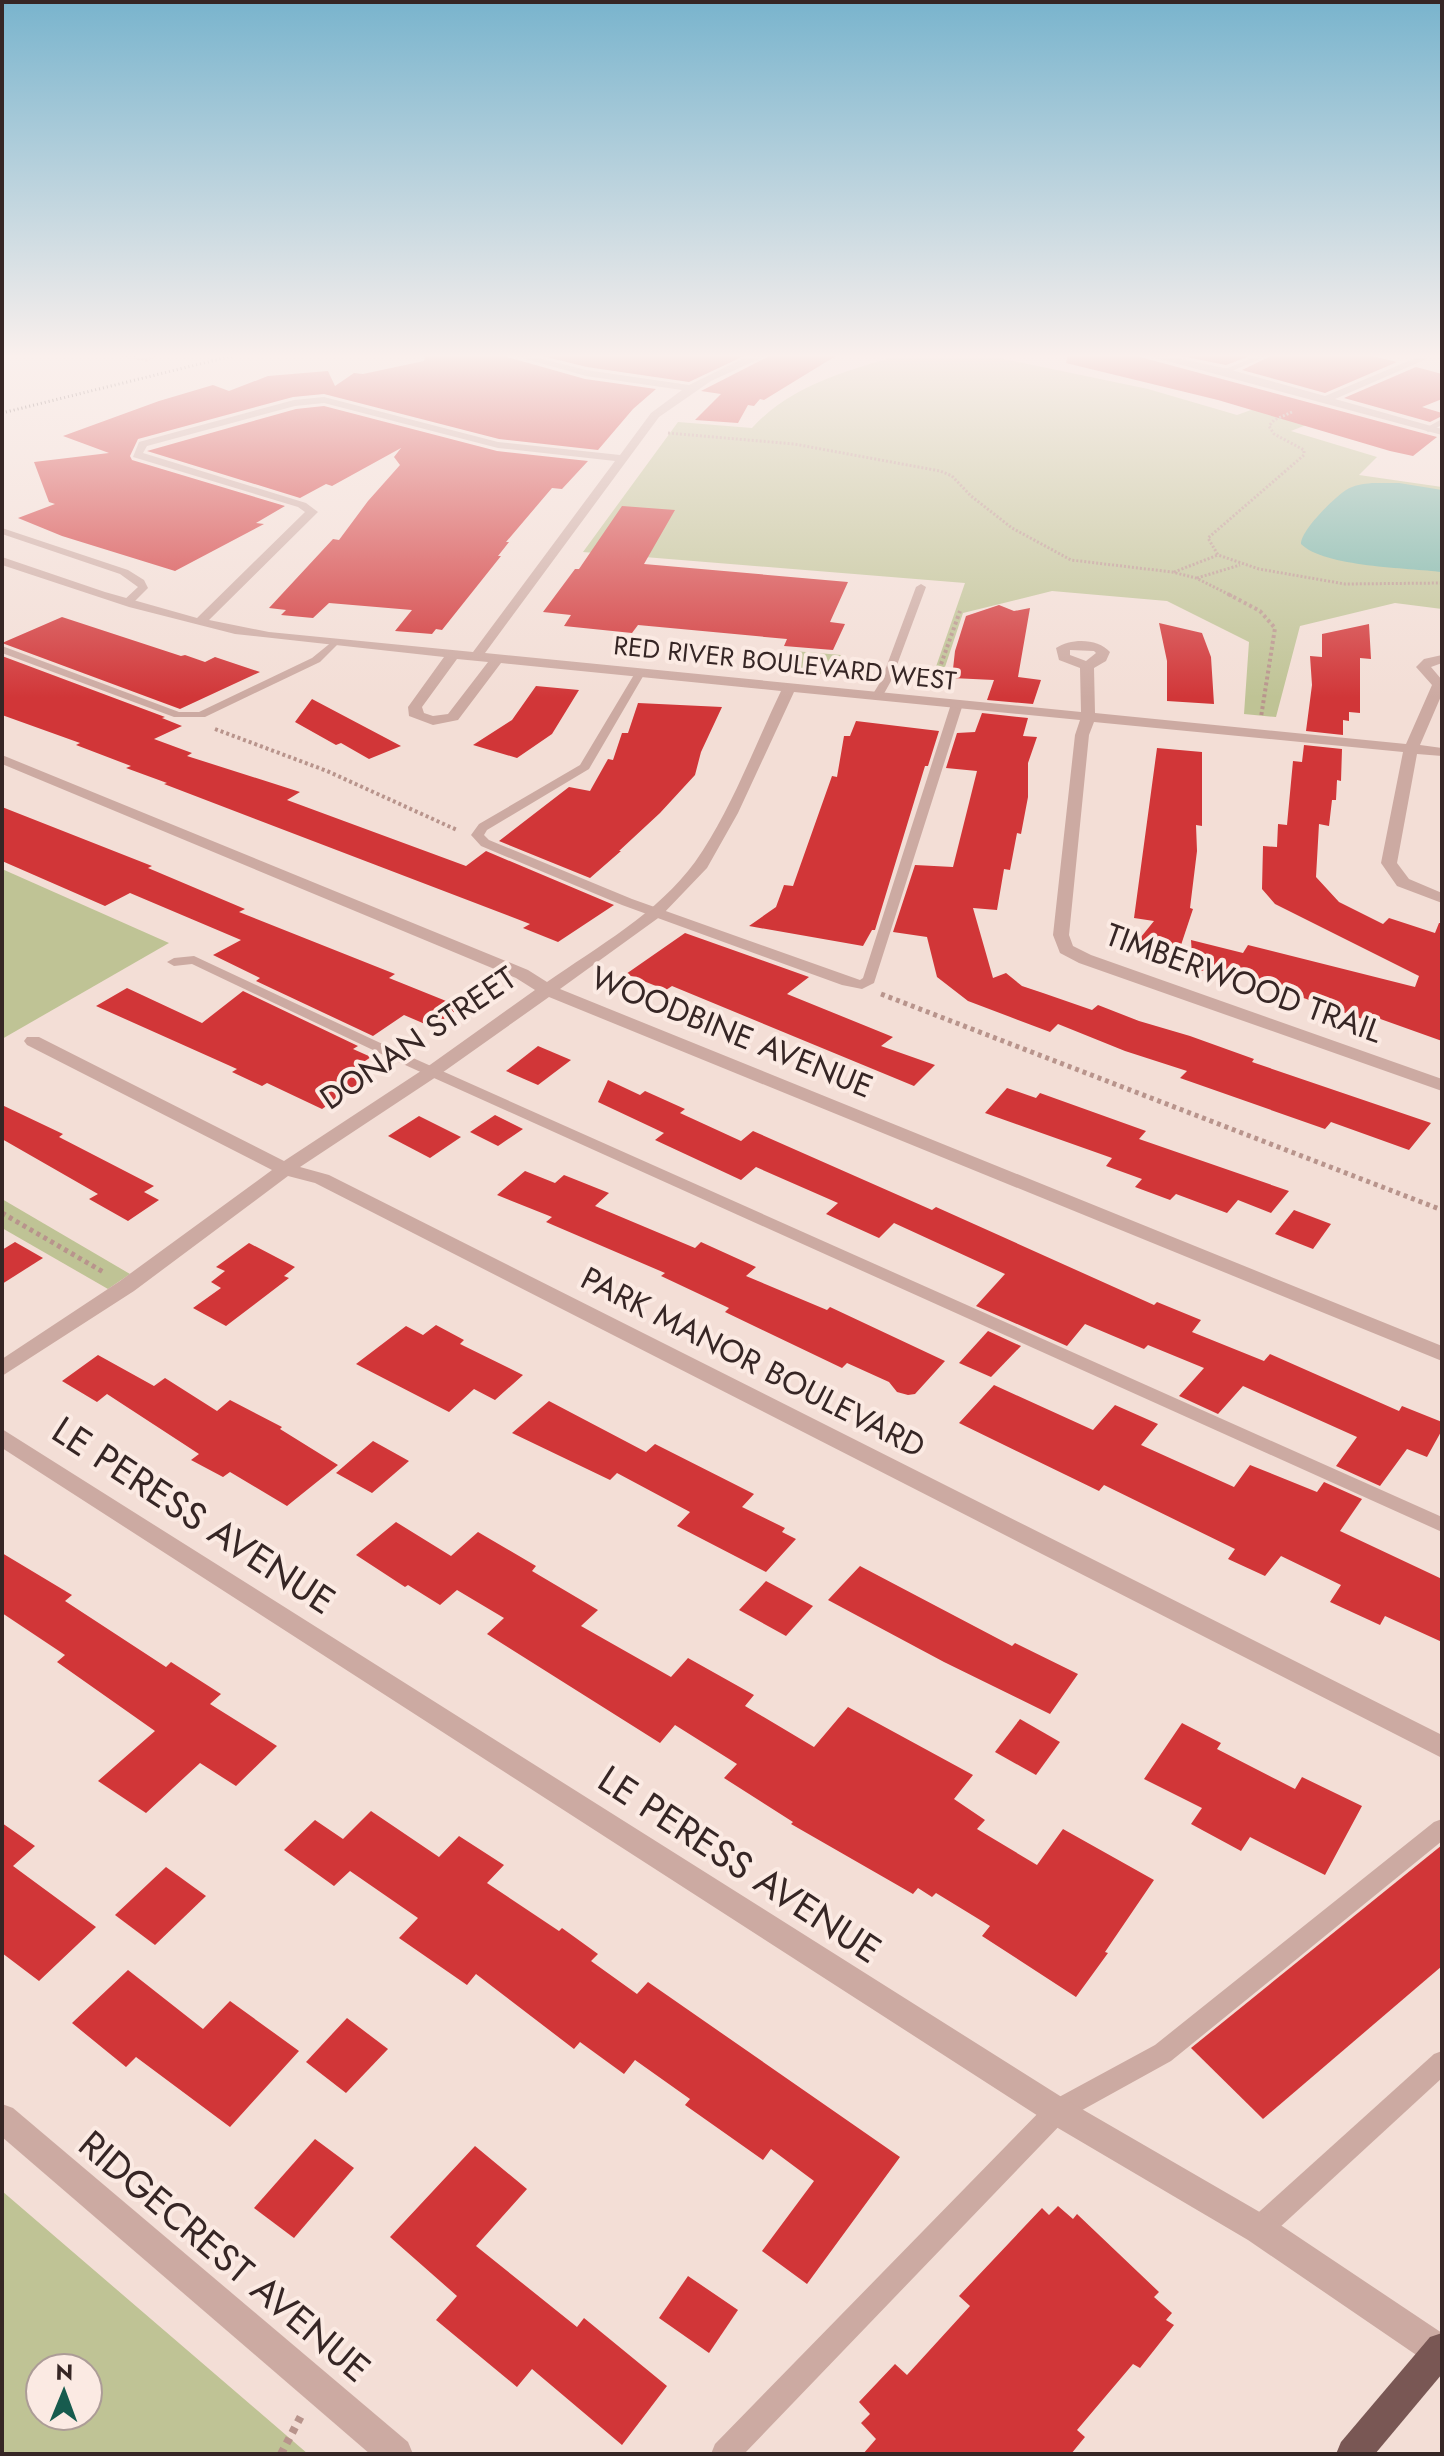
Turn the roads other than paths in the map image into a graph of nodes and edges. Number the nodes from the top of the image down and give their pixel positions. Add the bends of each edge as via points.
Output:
1 (182, 469) edge
2 (616, 469) edge
3 (2, 531) edge
4 (2, 561) edge
5 (921, 587) dead end
6 (127, 603) junction
7 (200, 622) junction
8 (333, 644) junction
9 (2, 649) edge
10 (453, 655) junction
11 (476, 657) junction
12 (497, 659) junction
13 (1442, 659) edge
14 (1087, 666) dead end
15 (640, 673) junction
16 (1440, 685) edge
17 (789, 688) junction
18 (877, 697) junction
19 (957, 704) junction
20 (1088, 718) junction
21 (1411, 749) junction
22 (1442, 752) edge
23 (2, 759) edge
24 (1442, 898) edge
25 (655, 913) junction
26 (174, 962) dead end
27 (547, 990) junction
28 (33, 1041) dead end
29 (433, 1071) junction
30 (1442, 1085) edge
31 (285, 1169) junction
32 (1442, 1354) edge
33 (2, 1369) edge
34 (2, 1437) edge
35 (1442, 1525) edge
36 (1442, 1747) edge
37 (1442, 1828) edge
38 (1442, 2062) edge
39 (1057, 2111) junction
40 (2, 2118) edge
41 (1259, 2229) junction
42 (1441, 2350) edge
43 (396, 2454) edge
44 (725, 2454) edge
45 (1353, 2454) edge

1 - 7 street via 312,512
2 - 11 street
3 - 6 lane via 124,572 143,588
4 - 6 street, RED RIVER BOULEVARD WEST
5 - 18 lane
6 - 7 street, RED RIVER BOULEVARD WEST
7 - 8 street, RED RIVER BOULEVARD WEST
8 - 9 lane via 316,660 191,716
8 - 10 street, RED RIVER BOULEVARD WEST
10 - 11 street, RED RIVER BOULEVARD WEST
10 - 12 street via 415,707 421,719 453,717
11 - 12 street, RED RIVER BOULEVARD WEST
12 - 15 street, RED RIVER BOULEVARD WEST
13 - 16 street via 1423,667
14 - 20 street
15 - 17 street, RED RIVER BOULEVARD WEST
15 - 25 lane via 585,767 477,835 485,843
16 - 21 street
17 - 18 street, RED RIVER BOULEVARD WEST
17 - 25 street, DONAN STREET via 701,865
18 - 19 street, RED RIVER BOULEVARD WEST
19 - 20 street, RED RIVER BOULEVARD WEST
19 - 25 lane via 869,980 862,985
20 - 21 street, RED RIVER BOULEVARD WEST
20 - 30 street, TIMBERWOOD TRAIL via 1061,935 1066,949
21 - 22 street, RED RIVER BOULEVARD WEST
21 - 24 street via 1389,863 1393,876
23 - 27 street, WOODBINE AVENUE via 522,974
25 - 27 street, DONAN STREET
26 - 29 lane via 194,960
27 - 29 street, DONAN STREET
27 - 32 street, WOODBINE AVENUE
28 - 31 street, PARK MANOR BOULEVARD
29 - 31 street, DONAN STREET
29 - 35 lane
31 - 33 street, DONAN STREET via 127,1286
31 - 36 street, PARK MANOR BOULEVARD via 322,1179
34 - 39 street, LE PERESS AVENUE
37 - 39 lane via 1163,2053
38 - 41 lane
39 - 41 street, LE PERESS AVENUE
39 - 44 lane
40 - 43 street, RIDGECREST AVENUE
41 - 42 street, LE PERESS AVENUE
42 - 45 main road

